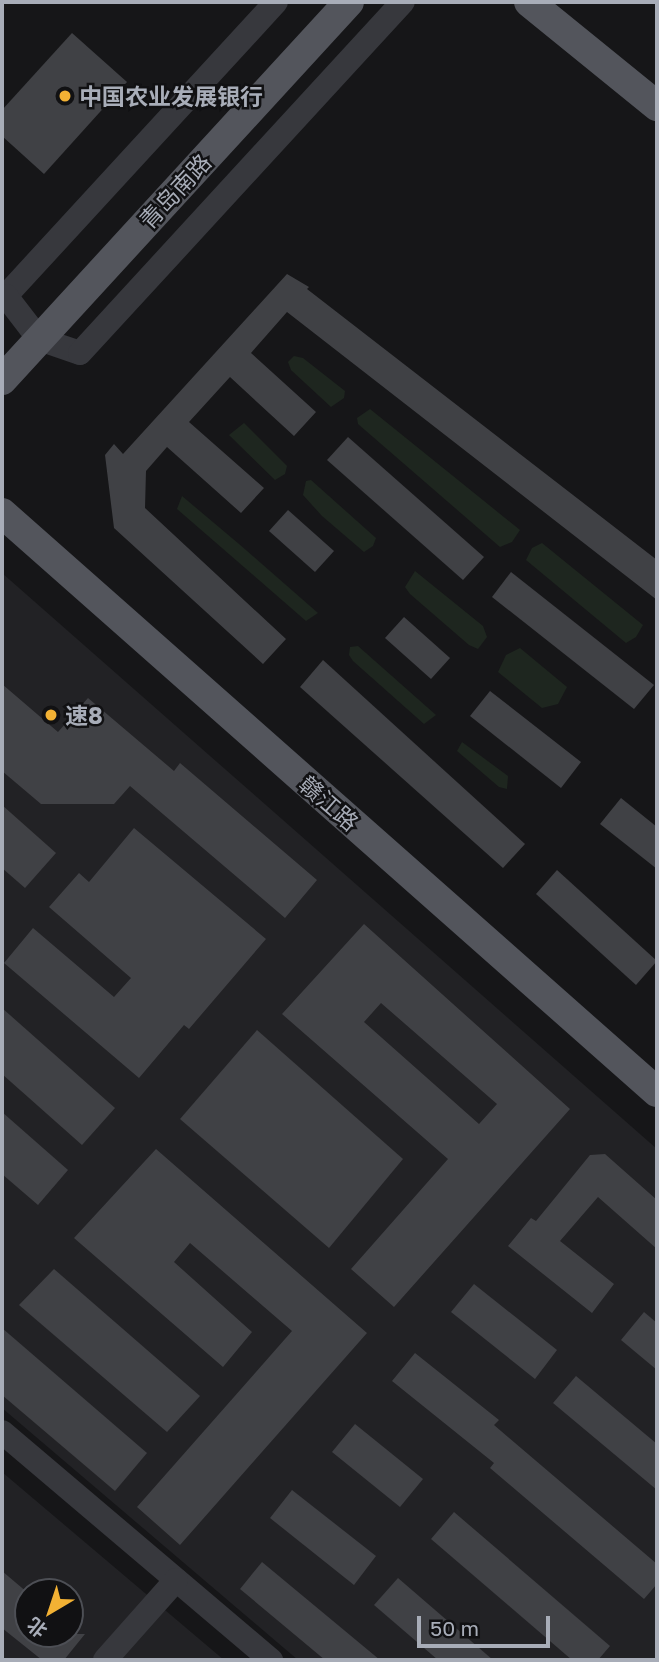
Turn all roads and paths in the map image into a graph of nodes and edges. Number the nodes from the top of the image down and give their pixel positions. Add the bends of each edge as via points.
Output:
1 (276, 2) edge
2 (349, 2) edge
3 (403, 2) edge
4 (529, 2) edge
5 (657, 106) edge
6 (39, 339) junction
7 (2, 380) edge
8 (2, 513) edge
9 (657, 1092) edge
10 (2, 1432) edge
11 (176, 1580) junction
12 (105, 1660) edge
13 (271, 1660) edge

1 - 6 street via 6,296
2 - 6 main road, 青岛南路
3 - 6 street via 80,353
4 - 5 main road
6 - 7 main road, 青岛南路
8 - 9 main road, 赣江路
10 - 11 street
11 - 12 street
11 - 13 street

